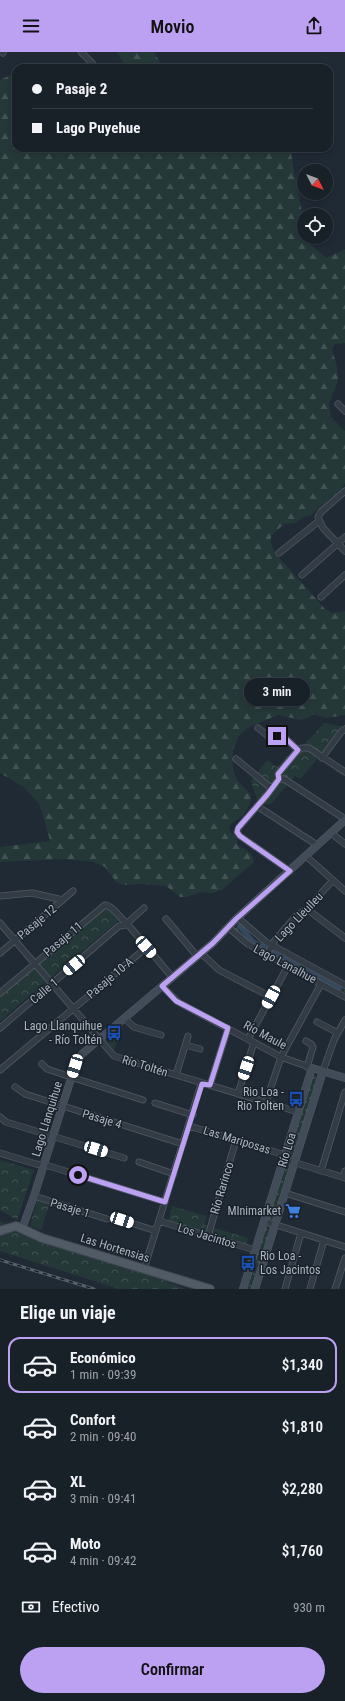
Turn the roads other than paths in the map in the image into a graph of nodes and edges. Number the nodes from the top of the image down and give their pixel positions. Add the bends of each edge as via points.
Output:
1 (81, 52) edge
2 (93, 64) dead end
3 (338, 404) dead end
4 (345, 411) edge
5 (345, 491) edge
6 (319, 521) junction
7 (345, 537) edge
8 (337, 544) junction
9 (345, 551) edge
10 (279, 553) dead end
11 (302, 575) dead end
12 (345, 575) edge
13 (321, 597) dead end
14 (258, 728) dead end
15 (345, 729) edge
16 (298, 750) junction
17 (322, 758) junction
18 (236, 759) dead end
19 (345, 772) edge
20 (279, 779) junction
21 (271, 788) junction
22 (257, 806) junction
23 (345, 819) edge
24 (331, 832) junction
25 (345, 844) edge
26 (317, 845) junction
27 (306, 856) junction
28 (290, 871) junction
29 (333, 880) junction
30 (73, 891) dead end
31 (345, 891) edge
32 (0, 896) edge
33 (63, 900) junction
34 (144, 908) dead end
35 (307, 910) junction
36 (238, 918) junction
37 (166, 919) dead end
38 (0, 923) edge
39 (125, 925) junction
40 (228, 927) junction
41 (345, 938) edge
42 (14, 940) junction
43 (271, 946) junction
44 (146, 947) junction
45 (0, 953) edge
46 (199, 954) junction
47 (267, 954) junction
48 (34, 964) junction
49 (288, 966) junction
50 (172, 977) junction
51 (52, 984) junction
52 (321, 984) junction
53 (345, 985) edge
54 (162, 986) junction
55 (0, 993) edge
56 (271, 997) junction
57 (345, 997) edge
58 (73, 1009) junction
59 (124, 1018) junction
60 (345, 1020) edge
61 (317, 1022) dead end
62 (0, 1028) edge
63 (228, 1028) junction
64 (338, 1033) junction
65 (161, 1035) dead end
66 (188, 1036) dead end
67 (99, 1039) junction
68 (248, 1039) junction
69 (306, 1041) dead end
70 (254, 1042) junction
71 (186, 1045) junction
72 (200, 1049) dead end
73 (281, 1057) junction
74 (42, 1064) dead end
75 (309, 1067) junction
76 (0, 1070) edge
77 (323, 1071) junction
78 (176, 1075) junction
79 (72, 1077) junction
80 (345, 1078) edge
81 (202, 1084) junction
82 (210, 1085) junction
83 (15, 1087) dead end
84 (345, 1092) edge
85 (238, 1094) junction
86 (143, 1100) dead end
87 (266, 1102) junction
88 (155, 1103) dead end
89 (62, 1106) junction
90 (298, 1112) junction
91 (192, 1115) junction
92 (0, 1117) edge
93 (189, 1126) junction
94 (53, 1136) junction
95 (236, 1140) junction
96 (183, 1144) junction
97 (0, 1153) edge
98 (284, 1157) junction
99 (124, 1158) dead end
100 (139, 1162) dead end
101 (295, 1163) junction
102 (44, 1165) junction
103 (321, 1171) junction
104 (174, 1174) junction
105 (344, 1176) edge
106 (285, 1193) junction
107 (34, 1196) junction
108 (165, 1202) junction
109 (345, 1212) edge
110 (107, 1219) dead end
111 (122, 1220) dead end
112 (159, 1221) junction
113 (264, 1221) junction
114 (275, 1225) junction
115 (19, 1227) junction
116 (0, 1231) edge
117 (156, 1231) junction
118 (301, 1233) junction
119 (208, 1236) junction
120 (324, 1240) junction
121 (345, 1247) edge
122 (109, 1248) dead end
123 (255, 1250) junction
124 (345, 1258) edge
125 (147, 1259) junction
126 (144, 1269) junction
127 (210, 1289) edge
128 (243, 1289) edge
129 (255, 1289) edge
130 (285, 1289) edge
131 (310, 1289) edge
132 (335, 1289) edge

1 - 2 street
3 - 4 street
5 - 6 street via 321,512
6 - 8 street
6 - 10 street
7 - 8 street
8 - 9 street
8 - 11 street
12 - 13 street
14 - 16 street via 272,739 279,735 283,736
15 - 17 street via 340,732
16 - 17 street via 308,748
16 - 20 street via 278,774
17 - 19 street
18 - 21 street
20 - 21 street
20 - 23 street via 284,779
21 - 22 street
22 - 26 street
22 - 28 street via 238,829 238,834
23 - 24 street, Lago Llanquihue
24 - 25 street
24 - 26 street, Lago Llanquihue
26 - 27 street, Lago Llanquihue
27 - 28 street, Lago Llanquihue
27 - 29 street
28 - 36 street, Lago Llanquihue
29 - 31 street
29 - 35 street, Lago Lleulleu
30 - 33 street, Pasaje 12
32 - 33 street via 32,893
33 - 42 street, Pasaje 12
34 - 39 street, Calle 1
35 - 41 street
35 - 43 street, Lago Lleulleu via 296,916
36 - 40 street, Lago Llanquihue
36 - 43 street, Lago Lanalhue
37 - 46 street
38 - 42 street, Río Toltén
39 - 44 street via 130,927
39 - 48 street, Pasaje 11 via 109,906 104,905
39 - 51 street, Calle 1 via 119,926
40 - 46 street, Lago Llanquihue
40 - 47 street, Lago Lanalhue via 244,942
42 - 45 street, Pasaje 12
42 - 48 street, Río Toltén
43 - 47 street, Lago Lleulleu
43 - 53 street, Lago Lanalhue
44 - 50 street
44 - 58 street, Pasaje 10-A
46 - 50 street, Lago Llanquihue
46 - 56 street via 219,970
47 - 49 street, Lago Lanalhue
48 - 51 street, Río Toltén
48 - 55 street, Pasaje 11
49 - 52 street, Lago Lanalhue
49 - 56 street
50 - 54 street, Lago Llanquihue
51 - 58 street, Río Toltén
51 - 62 street, Calle 1
52 - 57 street, Lago Lanalhue
52 - 73 street
54 - 59 street, Lago Llanquihue
54 - 63 street, Río Maule via 176,1001
56 - 68 street
58 - 67 street, Río Toltén
58 - 76 street, Pasaje 10-A
59 - 65 street via 134,1027
59 - 67 street, Lago Llanquihue
60 - 64 street, Río Loa
61 - 64 street
63 - 68 street, Río Maule
63 - 82 street
64 - 77 street, Río Loa
66 - 71 street
67 - 78 street, Río Toltén via 116,1057
67 - 79 street, Lago Llanquihue via 79,1057
68 - 70 street, Río Maule
69 - 75 street via 313,1047
70 - 73 street, Río Maule
70 - 85 street
71 - 72 street
71 - 78 street
73 - 75 street, Río Maule
73 - 87 street
74 - 79 street via 47,1069
75 - 77 street, Río Maule
75 - 90 street, Río Loa
77 - 80 street, Río Maule
77 - 101 street, Río Loa
78 - 81 street, Río Toltén
79 - 86 street
79 - 89 street, Lago Llanquihue
81 - 82 street, Río Toltén
81 - 91 street
82 - 85 street, Río Toltén
83 - 89 street, Pasaje 4 via 22,1093
84 - 103 street
85 - 87 street, Río Toltén
87 - 90 street, Río Toltén
88 - 91 street
89 - 94 street, Lago Llanquihue
89 - 96 street, Pasaje 4
90 - 98 street, Río Loa
91 - 93 street
92 - 94 street via 6,1122
93 - 95 street, Las Mariposas
93 - 96 street
94 - 99 street
94 - 102 street, Lago Llanquihue
95 - 98 street, Las Mariposas
95 - 119 street, Río Rarinco
96 - 104 street
97 - 102 street
98 - 101 street, Las Mariposas
98 - 113 street, Río Loa
100 - 104 street
101 - 103 street, Las Mariposas
101 - 106 street, Río Loa
102 - 107 street, Lago Llanquihue
102 - 108 street
103 - 105 street, Las Mariposas
104 - 108 street
106 - 109 street
106 - 114 street, Río Loa
107 - 110 street, Pasaje 1
107 - 115 street, Lago Llanquihue
108 - 112 street
111 - 117 street
112 - 117 street
112 - 119 street, Los Jacintos
113 - 114 street
113 - 123 street, Río Loa
114 - 118 street
114 - 129 street, Río Loa
115 - 116 main road
115 - 126 main road, Las Hortensias via 48,1240
117 - 125 street
118 - 120 street
118 - 130 street
119 - 123 street, Los Jacintos
120 - 121 street
120 - 131 street
122 - 125 street
123 - 128 street, Río Loa
124 - 132 street
125 - 126 street
126 - 127 main road, Las Hortensias

